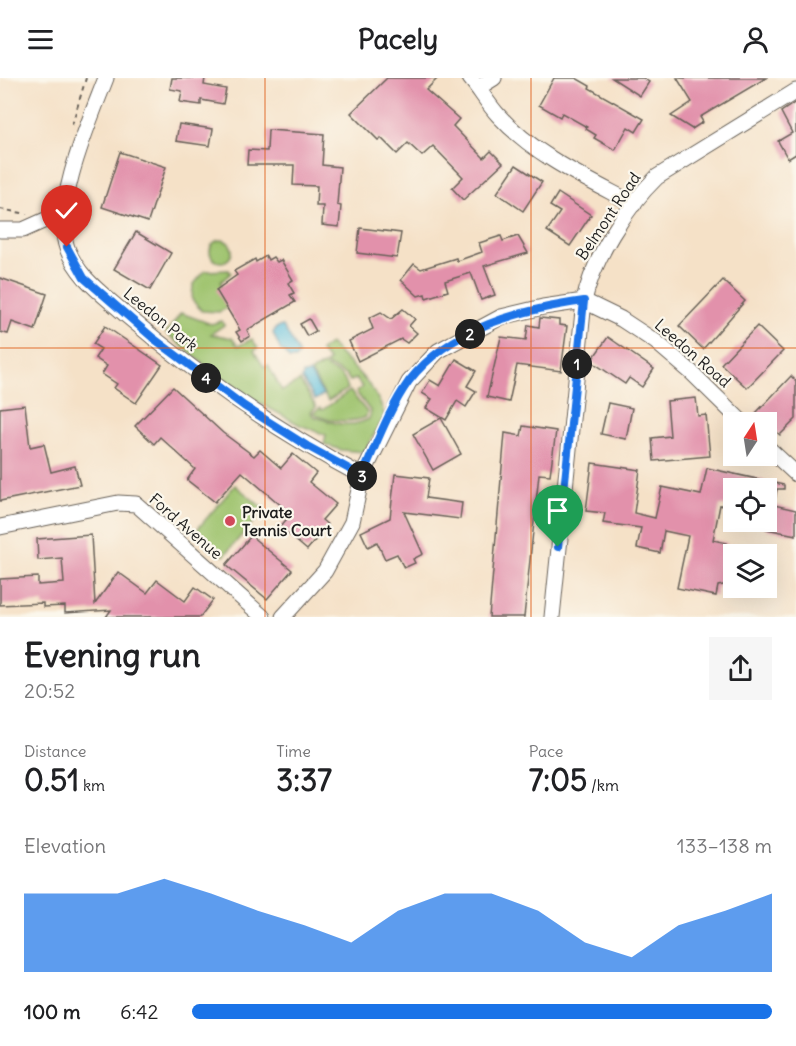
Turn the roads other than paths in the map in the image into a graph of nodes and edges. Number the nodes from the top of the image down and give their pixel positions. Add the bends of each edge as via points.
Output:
1 (106, 78) edge
2 (494, 78) edge
3 (474, 83) edge
4 (796, 92) edge
5 (634, 204) junction
6 (64, 220) junction
7 (0, 230) edge
8 (584, 301) junction
9 (732, 412) edge
10 (777, 456) edge
11 (796, 474) edge
12 (362, 476) junction
13 (0, 527) edge
14 (263, 617) edge
15 (283, 617) edge
16 (552, 617) edge

1 - 6 street, Leedon Park via 64,205
2 - 3 street
3 - 5 street via 498,115 525,140 554,161
4 - 5 street, Belmont Road via 657,177
5 - 8 street, Belmont Road via 596,262
6 - 7 street via 52,217 23,230
6 - 12 street, Leedon Park via 67,247 84,278 153,338 244,406
8 - 9 street, Leedon Road via 656,342
8 - 12 street via 501,317 438,351 409,382
8 - 16 street, Belmont Road
10 - 11 street
12 - 15 street via 352,522 325,571
13 - 14 street, Ford Avenue via 118,504 136,504

